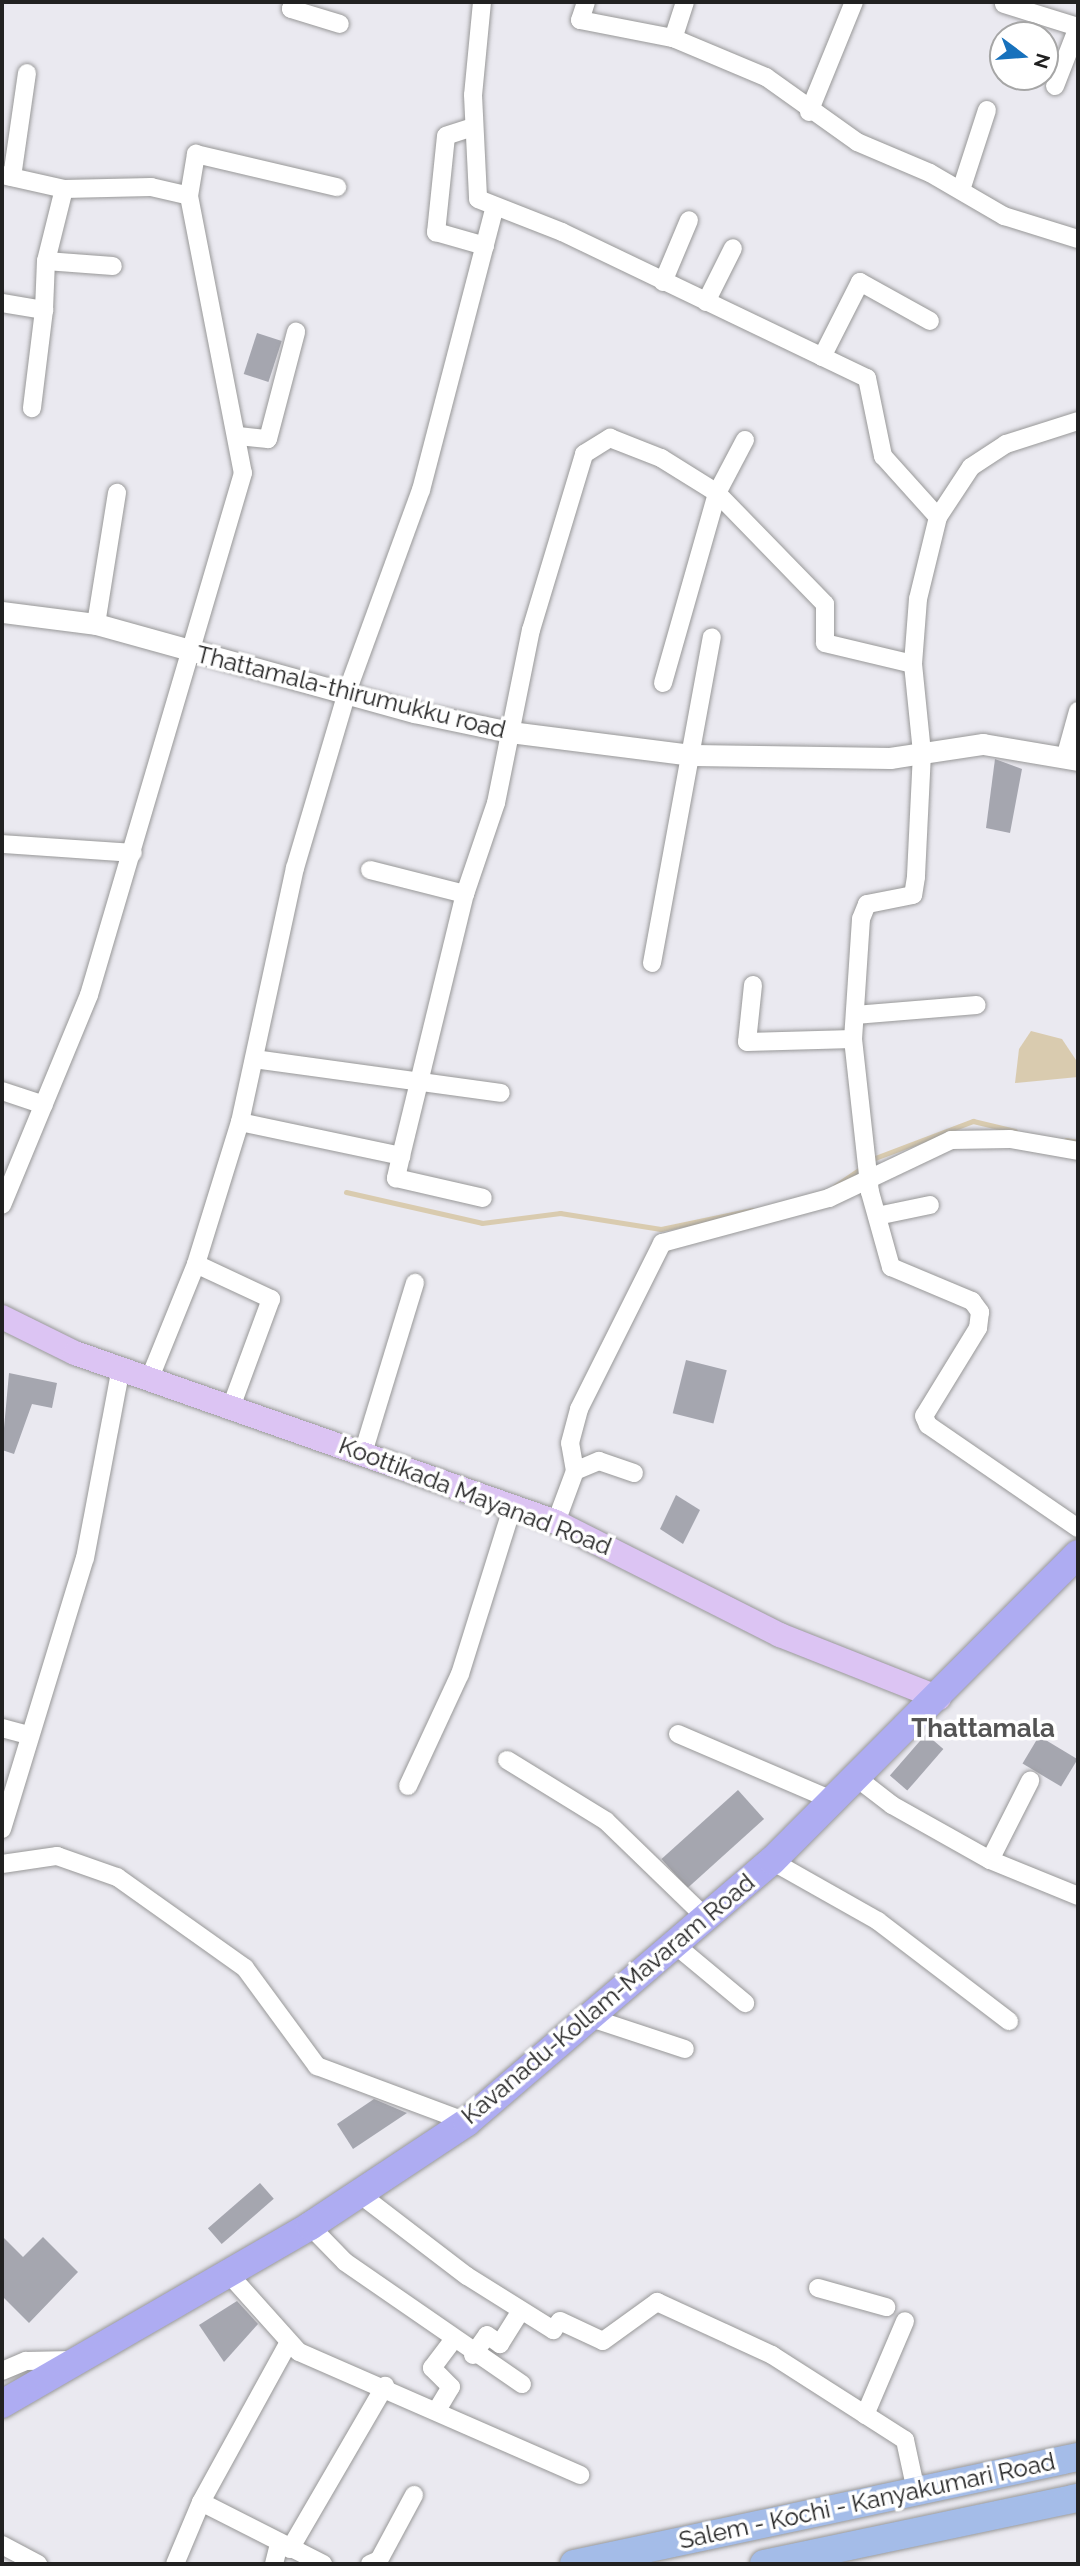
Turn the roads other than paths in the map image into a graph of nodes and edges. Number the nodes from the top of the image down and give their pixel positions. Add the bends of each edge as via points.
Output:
1 (293, 2) edge
2 (482, 2) edge
3 (586, 2) edge
4 (685, 2) edge
5 (854, 2) edge
6 (1004, 4) dead end
7 (340, 24) dead end
8 (1078, 27) edge
9 (673, 38) junction
10 (27, 72) dead end
11 (1059, 76) edge
12 (987, 110) dead end
13 (809, 112) junction
14 (474, 127) junction
15 (7, 176) edge
16 (337, 187) dead end
17 (64, 189) junction
18 (961, 190) junction
19 (189, 196) junction
20 (494, 210) junction
21 (689, 220) dead end
22 (1078, 239) edge
23 (485, 246) junction
24 (733, 248) dead end
25 (46, 261) junction
26 (113, 266) dead end
27 (663, 282) junction
28 (706, 302) junction
29 (2, 303) edge
30 (44, 310) junction
31 (930, 321) dead end
32 (296, 332) dead end
33 (822, 357) junction
34 (32, 408) dead end
35 (1078, 421) edge
36 (239, 436) junction
37 (745, 440) dead end
38 (117, 492) dead end
39 (717, 493) junction
40 (938, 517) junction
41 (2, 612) edge
42 (96, 624) junction
43 (712, 637) dead end
44 (189, 652) junction
45 (913, 664) junction
46 (663, 683) dead end
47 (347, 692) junction
48 (1078, 711) edge
49 (510, 732) junction
50 (922, 753) junction
51 (693, 755) junction
52 (1072, 759) edge
53 (2, 844) edge
54 (133, 853) junction
55 (370, 870) dead end
56 (465, 894) junction
57 (652, 963) dead end
58 (753, 985) dead end
59 (977, 1005) dead end
60 (855, 1015) junction
61 (853, 1039) junction
62 (254, 1059) junction
63 (418, 1085) junction
64 (2, 1091) edge
65 (501, 1093) dead end
66 (44, 1105) junction
67 (240, 1122) junction
68 (1078, 1151) edge
69 (401, 1156) junction
70 (871, 1177) junction
71 (483, 1198) dead end
72 (2, 1205) edge
73 (930, 1205) dead end
74 (877, 1216) junction
75 (196, 1264) junction
76 (415, 1283) dead end
77 (2, 1317) edge
78 (121, 1367) junction
79 (149, 1380) junction
80 (231, 1407) junction
81 (363, 1452) junction
82 (575, 1471) junction
83 (634, 1473) dead end
84 (512, 1508) junction
85 (556, 1522) junction
86 (1078, 1528) edge
87 (1078, 1554) edge
88 (939, 1698) junction
89 (2, 1728) edge
90 (678, 1734) dead end
91 (29, 1735) junction
92 (508, 1760) dead end
93 (857, 1778) junction
94 (1030, 1781) dead end
95 (408, 1786) dead end
96 (834, 1801) junction
97 (2, 1829) edge
98 (990, 1860) junction
99 (772, 1861) junction
100 (2, 1864) edge
101 (1078, 1896) edge
102 (704, 1916) junction
103 (673, 1943) junction
104 (744, 2003) dead end
105 (589, 2017) junction
106 (1009, 2021) dead end
107 (685, 2049) dead end
108 (467, 2122) junction
109 (357, 2192) junction
110 (310, 2226) junction
111 (228, 2273) junction
112 (818, 2288) dead end
113 (886, 2307) dead end
114 (520, 2312) junction
115 (905, 2321) dead end
116 (452, 2341) junction
117 (288, 2344) junction
118 (473, 2355) junction
119 (77, 2360) junction
120 (2, 2371) edge
121 (522, 2384) dead end
122 (385, 2386) junction
123 (4, 2407) edge
124 (437, 2410) junction
125 (865, 2415) junction
126 (1078, 2457) edge
127 (580, 2475) dead end
128 (916, 2491) junction
129 (414, 2495) dead end
130 (1078, 2498) edge
131 (201, 2502) junction
132 (2, 2545) edge
133 (285, 2547) junction
134 (38, 2564) edge
135 (175, 2564) edge
136 (274, 2564) edge
137 (323, 2564) edge
138 (370, 2564) edge
139 (574, 2564) edge
140 (764, 2564) edge

1 - 7 street via 291,9
2 - 14 street
3 - 9 street via 580,20
4 - 9 street
5 - 13 street
6 - 8 street
8 - 11 street
9 - 13 street via 766,77
10 - 15 street
12 - 18 street
13 - 18 street via 857,142
14 - 20 street via 478,199
14 - 23 street via 446,136 436,232
15 - 17 street
16 - 19 street via 196,154
17 - 19 street via 159,188
17 - 25 street
18 - 22 street via 1004,216
19 - 36 street
20 - 23 street
20 - 27 street via 562,232
21 - 27 street
23 - 47 street via 421,490
24 - 28 street
25 - 26 street
25 - 30 street
27 - 28 street
28 - 33 street
29 - 30 street
30 - 34 street
31 - 33 street via 860,282
32 - 36 street via 268,439
33 - 40 street via 867,378 883,456
35 - 40 street via 1006,444 971,467
36 - 44 street via 242,494
37 - 39 street
38 - 42 street
39 - 45 street via 825,604 825,643
39 - 46 street
39 - 49 street via 661,458 610,438 584,454 531,629
40 - 45 street via 918,598
41 - 42 street, Thattamala-thirumukku road
42 - 44 street, Thattamala-thirumukku road
43 - 51 street
44 - 47 street, Thattamala-thirumukku road
44 - 54 street
45 - 50 street
47 - 49 street, Thattamala-thirumukku road
47 - 62 street via 295,869
48 - 52 street
49 - 51 street, Thattamala-thirumukku road
49 - 56 street via 496,803
50 - 51 street, Thattamala-thirumukku road via 890,758
50 - 52 street, Thattamala-thirumukku road via 983,744
50 - 60 street via 913,895 867,904
51 - 57 street
53 - 54 street
54 - 66 street via 89,995
55 - 56 street
56 - 63 street
58 - 61 street via 747,1042
59 - 60 street
60 - 61 street
61 - 70 street
62 - 63 street
62 - 67 street
63 - 65 street
63 - 69 street
64 - 66 street
66 - 72 street
67 - 69 street
67 - 75 street
68 - 70 street via 967,1137
69 - 71 street via 396,1178
70 - 74 street
70 - 82 street via 830,1198 662,1243 579,1409 570,1443
73 - 74 street
74 - 86 street via 891,1267 972,1301 980,1312 978,1328 924,1416 928,1425
75 - 79 street
75 - 80 street via 271,1300
76 - 81 street
77 - 78 main road, Koottikada Mayanad Road via 75,1353
78 - 79 main road, Koottikada Mayanad Road
78 - 91 street via 85,1558
79 - 80 main road, Koottikada Mayanad Road
80 - 81 main road, Koottikada Mayanad Road
81 - 84 main road, Koottikada Mayanad Road
82 - 83 street via 599,1461
82 - 85 street
84 - 85 main road, Koottikada Mayanad Road
84 - 95 street via 460,1674
85 - 88 main road, Koottikada Mayanad Road via 780,1635
87 - 88 main road, Kavanadu-Kollam-Mavaram Road
88 - 93 main road, Kavanadu-Kollam-Mavaram Road
89 - 91 street
90 - 96 street
91 - 97 street
92 - 102 street via 606,1821
93 - 96 main road, Kavanadu-Kollam-Mavaram Road
93 - 98 street via 892,1805
94 - 98 street
96 - 99 main road, Kavanadu-Kollam-Mavaram Road
98 - 101 street
99 - 102 main road, Kavanadu-Kollam-Mavaram Road
99 - 106 street via 878,1921
100 - 108 street via 57,1856 117,1877 245,1968 317,2066
102 - 103 main road, Kavanadu-Kollam-Mavaram Road
103 - 104 street
103 - 105 main road, Kavanadu-Kollam-Mavaram Road
105 - 107 street
105 - 108 main road, Kavanadu-Kollam-Mavaram Road
108 - 109 main road, Kavanadu-Kollam-Mavaram Road
109 - 110 main road, Kavanadu-Kollam-Mavaram Road
109 - 114 street
110 - 111 main road, Kavanadu-Kollam-Mavaram Road
110 - 116 street via 345,2262
111 - 117 street
111 - 119 main road, Kavanadu-Kollam-Mavaram Road
112 - 113 street
114 - 118 street via 500,2344 487,2335
114 - 125 street via 553,2330 560,2321 603,2341 657,2302 772,2355
115 - 125 street
116 - 118 street
116 - 124 street via 432,2368 451,2387
117 - 122 street
117 - 131 street
118 - 121 street
119 - 120 street via 26,2361
119 - 123 main road, Kavanadu-Kollam-Mavaram Road
122 - 124 street
122 - 133 street
124 - 127 street
125 - 128 street via 905,2440
126 - 128 highway, Salem - Kochi - Kanyakumari Road
128 - 139 highway, Salem - Kochi - Kanyakumari Road
129 - 138 street via 379,2560
130 - 140 highway, Salem - Kochi - Kanyakumari Road
131 - 133 street
131 - 135 street
132 - 134 street
133 - 136 street
133 - 137 street

